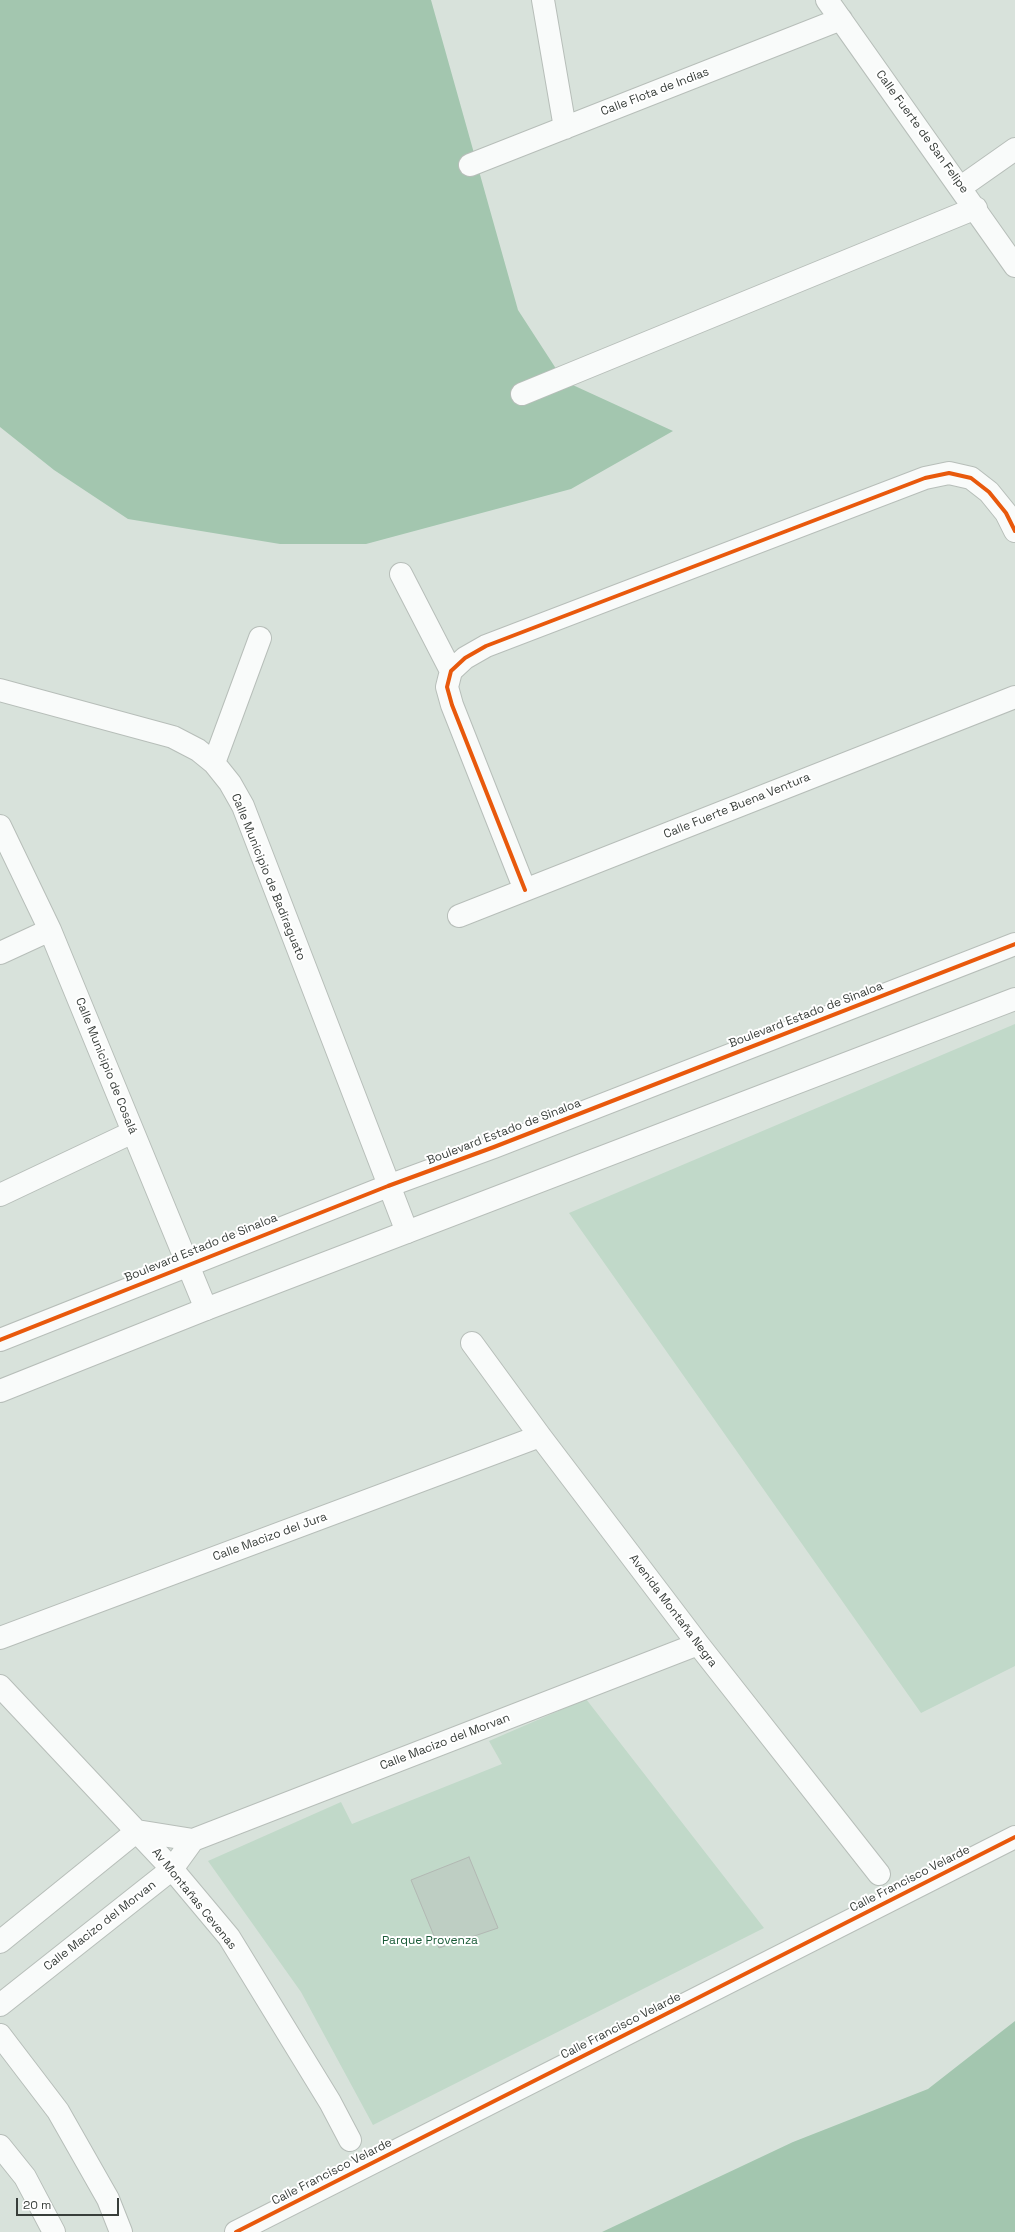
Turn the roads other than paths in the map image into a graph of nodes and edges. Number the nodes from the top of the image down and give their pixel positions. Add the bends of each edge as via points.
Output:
1 (543, 0) edge
2 (827, 0) edge
3 (841, 19) junction
4 (565, 128) junction
5 (1015, 149) edge
6 (470, 165) dead end
7 (961, 187) junction
8 (976, 208) junction
9 (1015, 266) edge
10 (522, 394) dead end
11 (1015, 531) edge
12 (401, 574) dead end
13 (260, 638) dead end
14 (451, 671) junction
15 (0, 690) edge
16 (1015, 697) edge
17 (214, 763) junction
18 (0, 826) edge
19 (525, 890) junction
20 (459, 916) dead end
21 (50, 930) junction
22 (1015, 944) edge
23 (0, 953) edge
24 (1015, 999) edge
25 (133, 1132) junction
26 (388, 1186) junction
27 (0, 1195) edge
28 (407, 1232) junction
29 (187, 1264) junction
30 (206, 1309) junction
31 (0, 1340) edge
32 (472, 1343) dead end
33 (0, 1391) edge
34 (540, 1436) junction
35 (0, 1638) edge
36 (698, 1644) junction
37 (0, 1686) edge
38 (137, 1831) junction
39 (1015, 1838) edge
40 (193, 1840) junction
41 (172, 1869) junction
42 (879, 1874) dead end
43 (0, 1942) edge
44 (0, 2005) edge
45 (0, 2035) edge
46 (350, 2140) dead end
47 (0, 2146) edge
48 (54, 2232) edge
49 (121, 2232) edge
50 (236, 2232) edge

1 - 4 street
2 - 3 street, Calle Fuerte de San Felipe
3 - 4 street, Calle Flota de Indias
3 - 7 street, Calle Fuerte de San Felipe
4 - 6 street, Calle Flota de Indias
5 - 7 street
7 - 8 street, Calle Fuerte de San Felipe
8 - 9 street, Calle Fuerte de San Felipe
8 - 10 street
11 - 14 street via 1006,513 989,492 971,478 949,474 925,478 486,646 465,658
12 - 14 street
13 - 17 street
14 - 19 street via 447,687 452,706
15 - 17 street, Calle Municipio de Badiraguato via 173,737 198,750
16 - 19 street, Calle Fuerte Buena Ventura
17 - 26 street, Calle Municipio de Badiraguato via 230,783 243,806
18 - 21 street, Calle Municipio de Cosalá
19 - 20 street, Calle Fuerte Buena Ventura
21 - 23 street
21 - 25 street, Calle Municipio de Cosalá
22 - 26 street, Boulevard Estado de Sinaloa
24 - 28 street
25 - 27 street
25 - 29 street, Calle Municipio de Cosalá
26 - 28 street, Calle Municipio de Badiraguato
26 - 29 street, Boulevard Estado de Sinaloa
28 - 30 street
29 - 30 street, Calle Municipio de Cosalá
29 - 31 street, Boulevard Estado de Sinaloa
30 - 33 street
32 - 34 street, Avenida Montaña Negra
34 - 35 street, Calle Macizo del Jura
34 - 36 street, Avenida Montaña Negra
36 - 40 street, Calle Macizo del Morvan
36 - 42 street, Avenida Montaña Negra
37 - 38 street, Av Montañas Cevenas
38 - 40 street
38 - 41 street, Av Montañas Cevenas
38 - 43 street
39 - 50 street, Calle Francisco Velarde
40 - 41 street, Calle Macizo del Morvan
41 - 44 street, Calle Macizo del Morvan
41 - 46 street, Av Montañas Cevenas via 229,1937 330,2102
45 - 49 street via 58,2111 108,2200
47 - 48 street via 25,2177

